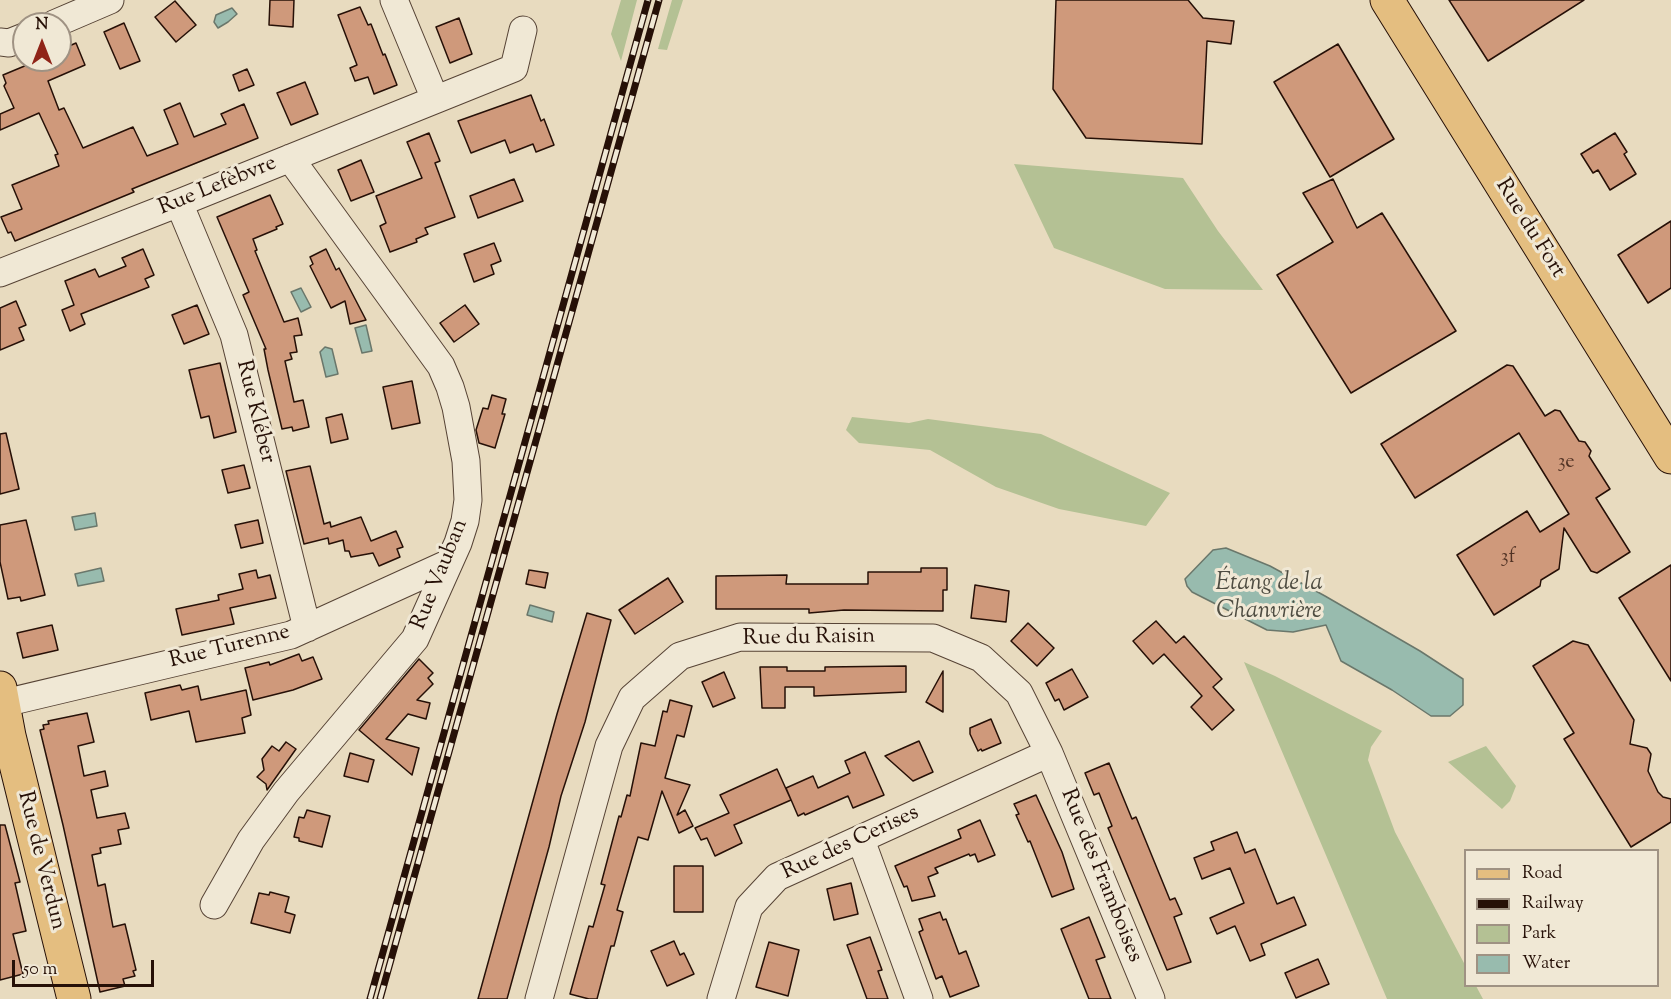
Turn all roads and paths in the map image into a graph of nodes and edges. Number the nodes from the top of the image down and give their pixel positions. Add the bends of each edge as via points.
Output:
1 (110, 0) edge
2 (394, 0) edge
3 (1387, 0) edge
4 (1406, 0) edge
5 (72, 16) edge
6 (523, 30) dead end
7 (435, 99) junction
8 (290, 158) junction
9 (179, 203) junction
10 (0, 273) edge
11 (1671, 427) edge
12 (1671, 457) edge
13 (447, 564) junction
14 (307, 628) junction
15 (1, 699) edge
16 (1049, 753) junction
17 (861, 840) junction
18 (214, 905) dead end
19 (74, 999) edge
20 (538, 999) edge
21 (721, 999) edge
22 (920, 999) edge
23 (1151, 999) edge

1 - 5 street
2 - 7 street
3 - 12 main road, Rue du Fort
4 - 11 main road, Rue du Fort
6 - 7 street, Rue Lefèbvre via 514,68
7 - 8 street, Rue Lefèbvre
8 - 9 street, Rue Lefèbvre
8 - 13 street, Rue Vauban via 441,366 450,387 466,461 468,500 458,543
9 - 10 street, Rue Lefèbvre
9 - 14 street, Rue Kléber via 234,335
13 - 14 street, Rue Turenne
13 - 18 street, Rue Vauban via 415,639 286,792 251,840
14 - 15 street, Rue Turenne via 291,635
15 - 19 main road, Rue de Verdun
16 - 17 street, Rue des Cerises
16 - 20 street, Rue du Raisin via 1019,693 981,658 933,638 740,637 680,656 632,698 609,746
16 - 23 street, Rue des Framboises
17 - 21 street, Rue des Cerises via 777,877 750,907
17 - 22 street

